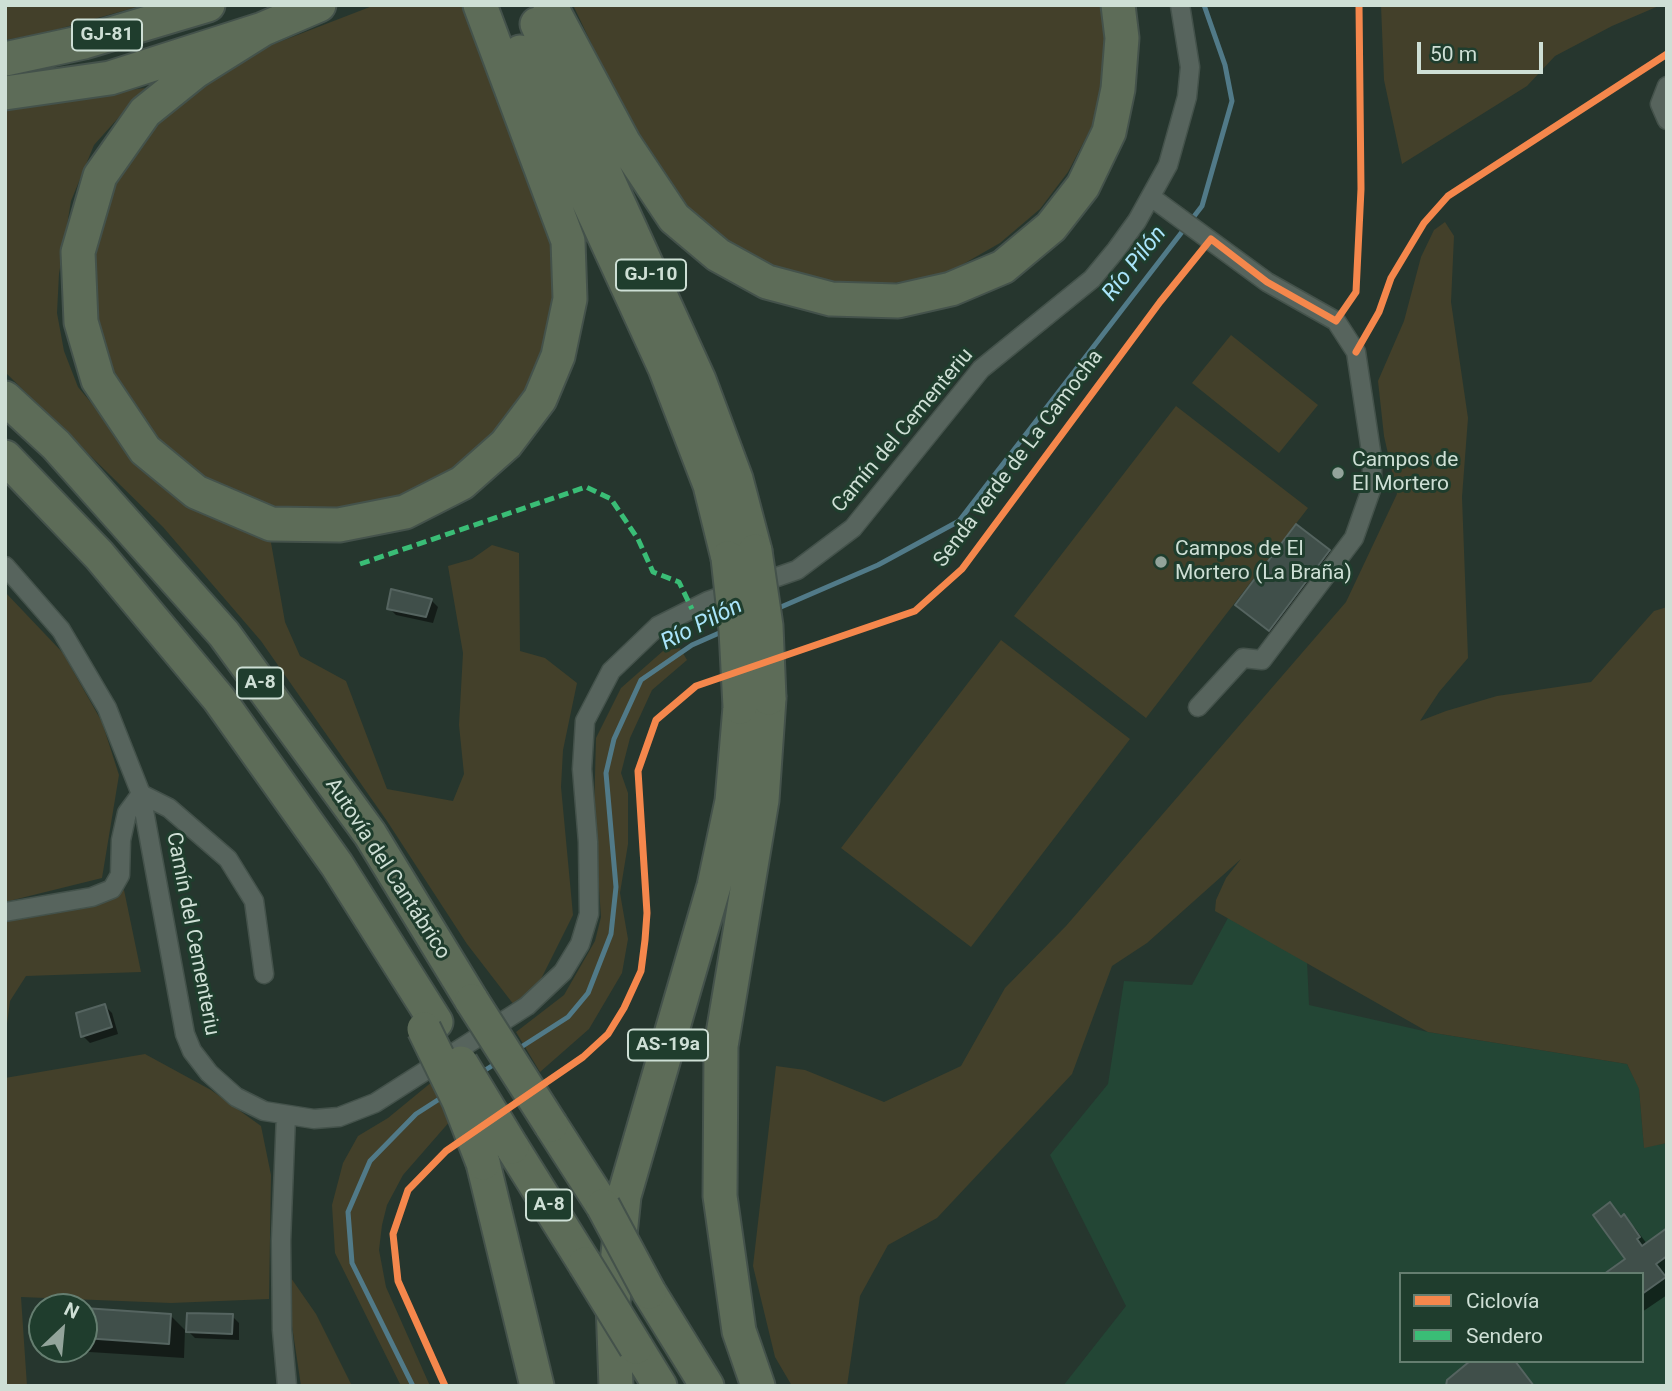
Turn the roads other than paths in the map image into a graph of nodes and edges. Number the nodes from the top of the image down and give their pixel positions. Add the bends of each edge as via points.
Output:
1 (208, 5) edge
2 (318, 5) edge
3 (480, 5) edge
4 (499, 5) edge
5 (528, 5) edge
6 (550, 5) edge
7 (1118, 5) edge
8 (1180, 5) edge
9 (263, 29) junction
10 (5, 59) edge
11 (1667, 86) edge
12 (5, 93) edge
13 (1667, 120) edge
14 (1152, 197) junction
15 (5, 398) edge
16 (5, 457) edge
17 (741, 555) junction
18 (5, 566) edge
19 (755, 702) junction
20 (1198, 707) dead end
21 (141, 794) junction
22 (5, 912) edge
23 (264, 974) dead end
24 (430, 1025) junction
25 (286, 1115) junction
26 (287, 1386) edge
27 (537, 1386) edge
28 (617, 1386) edge
29 (660, 1386) edge
30 (707, 1386) edge
31 (758, 1386) edge

1 - 10 highway, GJ-81 via 84,42
2 - 9 highway
3 - 9 highway via 568,241 570,299 558,356 540,399 506,444 462,483 405,512 339,525 271,524 196,492 145,450 114,404 98,380 81,321 78,253 100,176 145,112 196,71
4 - 17 highway, GJ-10 via 666,368
5 - 17 highway, GJ-10 via 699,380 736,479
6 - 7 highway via 624,143 674,218 718,255 767,282 831,299 898,302 951,289 1003,267 1051,227 1083,186 1109,132 1118,89 1122,38
8 - 14 street, Camín del Cementeriu via 1191,67 1187,97 1168,164
9 - 12 highway via 110,78
11 - 13 street via 1661,104
14 - 20 street via 1267,282 1336,321 1356,352 1372,458 1372,487 1354,538 1262,660 1243,658
14 - 25 street, Camín del Cementeriu via 1092,279 981,369 853,528 797,570 708,601 658,626 611,671 585,721 582,769 589,914 580,944 562,972 527,1006 375,1103 339,1117
15 - 30 highway, Autovía del Cantábrico / A-8, bridge via 56,446 224,634 370,834 603,1206
16 - 24 highway, Autovía del Cantábrico / A-8 via 99,555 219,699 337,865
17 - 19 highway, bridge via 736,630
18 - 21 street, Camín del Cementeriu via 67,641 107,708
19 - 28 highway, AS-19a via 714,886 624,1196 613,1302
19 - 31 highway, AS-19a via 762,800 721,1046 720,1196 739,1331
21 - 22 street via 127,813 120,875 112,889 92,897
21 - 23 street via 169,808 236,870 254,901
21 - 25 street, Camín del Cementeriu via 185,1034 192,1051 236,1097 264,1111
24 - 27 highway, bridge via 483,1163
24 - 29 highway, Autovía del Cantábrico / A-8, bridge via 512,1147
25 - 26 street via 281,1241

